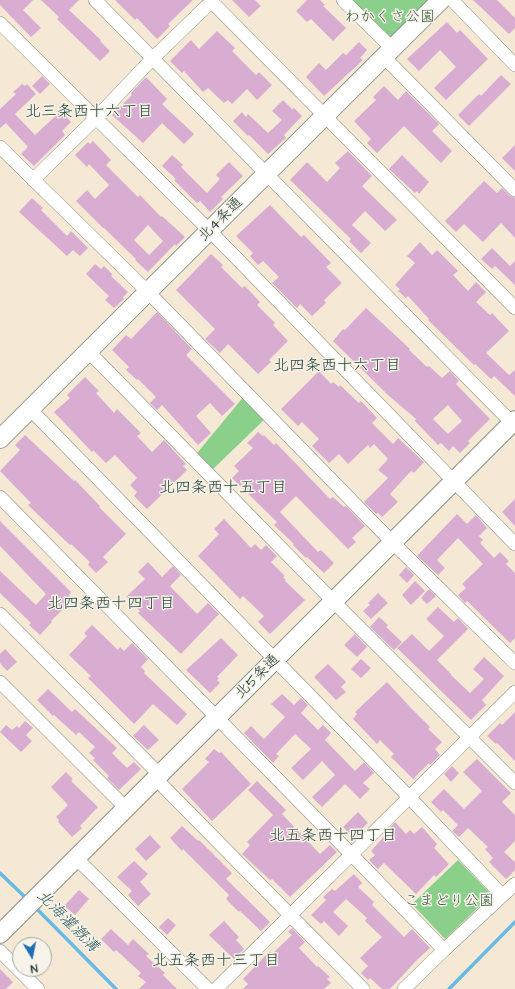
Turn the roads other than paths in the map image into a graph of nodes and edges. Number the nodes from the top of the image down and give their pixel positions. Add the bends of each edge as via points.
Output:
1 (95, 0) edge
2 (211, 0) edge
3 (343, 0) edge
4 (441, 0) edge
5 (452, 0) edge
6 (0, 23) edge
7 (388, 53) junction
8 (152, 59) junction
9 (515, 65) edge
10 (325, 116) junction
11 (96, 118) junction
12 (0, 147) edge
13 (268, 174) junction
14 (33, 180) junction
15 (515, 190) edge
16 (210, 231) junction
17 (148, 292) junction
18 (515, 308) edge
19 (88, 351) junction
20 (30, 409) junction
21 (514, 423) edge
22 (0, 440) edge
23 (453, 482) junction
24 (0, 497) edge
25 (392, 542) junction
26 (515, 544) edge
27 (333, 601) junction
28 (0, 614) edge
29 (276, 660) junction
30 (515, 663) edge
31 (0, 682) edge
32 (515, 692) edge
33 (217, 717) junction
34 (470, 737) junction
35 (158, 777) junction
36 (515, 783) edge
37 (410, 798) junction
38 (126, 808) junction
39 (351, 854) junction
40 (76, 858) junction
41 (515, 884) edge
42 (502, 895) junction
43 (290, 915) junction
44 (0, 934) edge
45 (444, 950) junction
46 (0, 951) edge
47 (38, 989) edge
48 (208, 989) edge
49 (216, 989) edge
50 (363, 989) edge
51 (404, 989) edge

1 - 8 street
2 - 8 street
2 - 10 street
3 - 7 street
4 - 7 street, 北4条通
5 - 9 street
6 - 11 street
7 - 10 street, 北4条通
7 - 15 street
8 - 11 street
8 - 13 street
10 - 13 street, 北4条通
10 - 18 street
11 - 14 street
11 - 16 street
12 - 14 street
13 - 16 street, 北4条通
13 - 21 street
14 - 17 street
16 - 17 street, 北4条通
16 - 23 street
17 - 19 street, 北4条通
17 - 25 street
19 - 20 street, 北4条通
19 - 27 street
20 - 22 street, 北4条通
20 - 29 street
21 - 23 street, 北5条通
23 - 25 street, 北5条通
23 - 26 street
24 - 33 street
25 - 27 street, 北5条通
25 - 30 street
27 - 29 street, 北5条通
27 - 34 street
28 - 35 street
29 - 33 street, 北5条通
29 - 37 street
31 - 38 street
32 - 34 street
33 - 35 street, 北5条通
33 - 39 street
34 - 36 street
34 - 37 street
35 - 38 street, 北5条通
35 - 43 street
37 - 39 street
37 - 42 street
38 - 40 street, 北5条通
39 - 43 street
39 - 45 street
40 - 44 street, 北5条通
40 - 48 street
41 - 42 street
42 - 45 street
43 - 49 street
43 - 50 street
45 - 51 street
46 - 47 street

